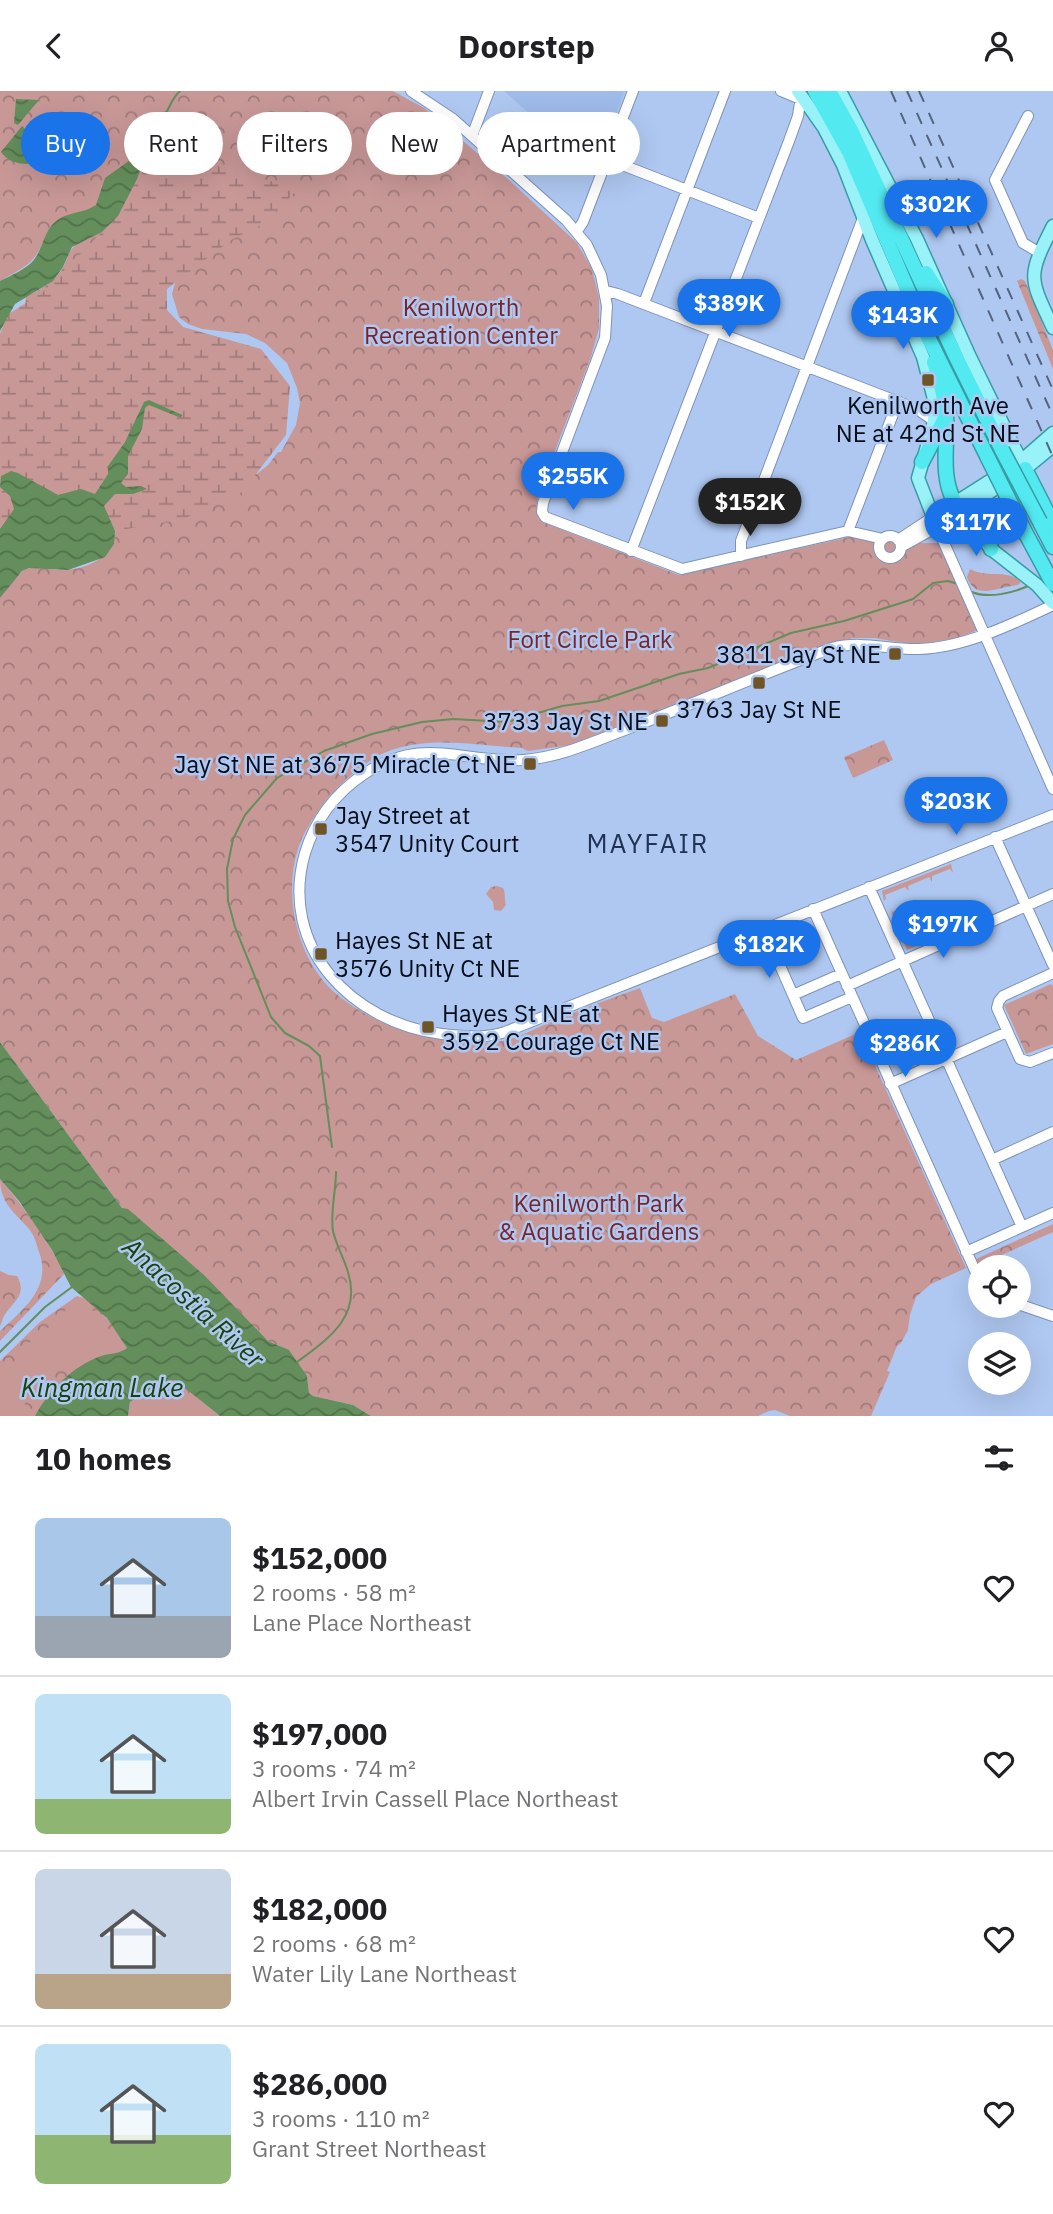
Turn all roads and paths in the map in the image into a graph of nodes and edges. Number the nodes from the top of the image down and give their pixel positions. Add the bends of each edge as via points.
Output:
1 (411, 91) edge
2 (489, 91) edge
3 (634, 91) edge
4 (725, 91) edge
5 (780, 91) edge
6 (829, 91) edge
7 (840, 91) edge
8 (805, 98) edge
9 (626, 112) edge
10 (1028, 115) dead end
11 (471, 136) junction
12 (640, 172) edge
13 (601, 175) edge
14 (687, 190) junction
15 (759, 218) junction
16 (863, 218) junction
17 (1053, 226) edge
18 (576, 231) junction
19 (872, 240) junction
20 (903, 241) junction
21 (855, 242) junction
22 (1040, 253) junction
23 (606, 291) junction
24 (643, 303) junction
25 (946, 304) junction
26 (1053, 328) edge
27 (715, 331) junction
28 (928, 337) junction
29 (808, 367) junction
30 (934, 394) junction
31 (898, 401) junction
32 (917, 408) junction
33 (940, 418) junction
34 (1053, 433) edge
35 (1053, 446) edge
36 (922, 462) joint
37 (1023, 465) junction
38 (958, 506) junction
39 (1047, 520) edge
40 (935, 522) junction
41 (848, 531) junction
42 (899, 543) junction
43 (881, 544) junction
44 (1053, 547) edge
45 (991, 549) junction
46 (631, 551) junction
47 (741, 556) junction
48 (1049, 588) edge
49 (1053, 604) edge
50 (984, 633) junction
51 (1053, 789) edge
52 (1053, 815) edge
53 (995, 837) junction
54 (869, 887) junction
55 (1053, 894) edge
56 (1026, 906) junction
57 (813, 909) junction
58 (764, 929) junction
59 (902, 961) junction
60 (1053, 965) edge
61 (1053, 973) edge
62 (841, 974) junction
63 (847, 986) junction
64 (793, 995) junction
65 (852, 997) junction
66 (1007, 1032) junction
67 (1053, 1053) edge
68 (946, 1058) junction
69 (890, 1084) junction
70 (1053, 1132) edge
71 (992, 1160) junction
72 (1053, 1213) edge
73 (1022, 1227) junction
74 (966, 1252) junction
75 (968, 1256) edge
76 (1031, 1308) edge
77 (1053, 1316) edge

1 - 11 street
2 - 11 street
3 - 9 street
4 - 14 street
5 - 8 street
6 - 20 highway
7 - 25 main road
8 - 15 street
8 - 16 main road via 843,165
8 - 28 highway via 849,152
10 - 22 street via 995,180 1023,243
11 - 18 street
12 - 14 street
13 - 18 street
14 - 15 street
14 - 24 street
15 - 27 street
16 - 19 main road
16 - 21 street
17 - 22 main road
18 - 23 street via 597,262
19 - 21 street
19 - 30 main road
20 - 25 highway
20 - 39 highway, bridge via 1002,450
21 - 29 street
22 - 26 main road via 1035,262 1036,290
23 - 24 street
23 - 46 street via 602,351 542,506 551,520
24 - 27 street
25 - 37 main road
27 - 29 street
27 - 46 street
28 - 33 highway via 943,392
28 - 48 highway, bridge via 1042,564
29 - 31 street
29 - 47 street via 740,543
30 - 32 street via 927,407
30 - 33 main road
31 - 32 street
31 - 41 street
32 - 33 street
33 - 36 highway
33 - 38 highway via 946,483
34 - 37 main road
35 - 37 main road
36 - 40 main road via 919,482
37 - 38 main road
37 - 39 highway
38 - 40 main road
38 - 45 main road
39 - 44 highway
39 - 45 highway via 1034,503 1000,506 990,520
40 - 42 street
40 - 50 street
41 - 43 street
41 - 47 street
42 - 43 street via 892,536
42 - 43 street via 896,556 889,558 883,555
45 - 48 main road
46 - 47 street via 682,569
48 - 49 main road
49 - 50 street
50 - 51 street
50 - 58 street via 927,649 860,643 832,647 578,749 543,758 429,753 383,763 334,800 316,826 300,883 302,917 311,945 348,995 413,1029 442,1034 485,1037 505,1032
52 - 53 street
53 - 54 street
53 - 56 street
54 - 57 street
54 - 59 street
55 - 56 street
56 - 59 street
56 - 60 street
57 - 58 street
57 - 62 street
58 - 64 street
59 - 63 street
59 - 68 street
61 - 66 street via 1001,998 998,1011
62 - 63 street
62 - 64 street
63 - 65 street
64 - 65 street via 803,1018
65 - 69 street
66 - 67 street via 1025,1062
66 - 68 street
68 - 69 street
68 - 71 street
69 - 74 street
70 - 71 street
71 - 73 street
72 - 73 street
73 - 74 street
74 - 75 street
76 - 77 street

